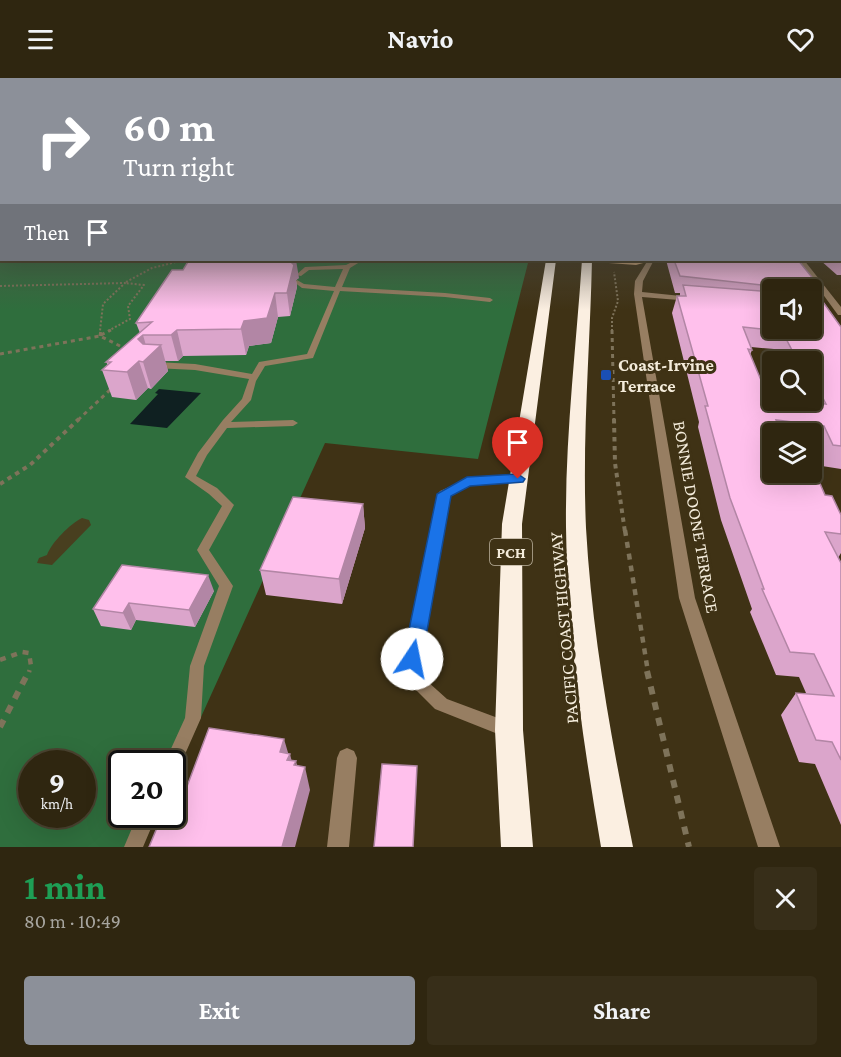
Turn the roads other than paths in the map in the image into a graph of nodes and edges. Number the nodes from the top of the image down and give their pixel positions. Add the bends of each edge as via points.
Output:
1 (358, 261) edge
2 (551, 261) edge
3 (586, 261) edge
4 (609, 261) edge
5 (645, 261) edge
6 (649, 261) edge
7 (802, 261) edge
8 (346, 267) junction
9 (339, 288) junction
10 (638, 294) junction
11 (490, 300) dead end
12 (705, 300) edge
13 (831, 311) edge
14 (841, 312) edge
15 (152, 365) edge
16 (254, 376) junction
17 (293, 423) dead end
18 (224, 425) junction
19 (518, 479) junction
20 (509, 730) junction
21 (178, 750) edge
22 (347, 758) dead end
23 (142, 828) edge
24 (133, 847) edge
25 (338, 847) edge
26 (517, 847) edge
27 (617, 847) edge
28 (769, 847) edge

1 - 8 lane
2 - 19 highway, PCH
3 - 27 highway, PACIFIC COAST HIGHWAY via 576,527 597,743
4 - 5 street
6 - 10 street, BONNIE DOONE TERRACE via 639,280
7 - 14 street
8 - 9 lane
8 - 9 lane via 307,268 298,278 302,286
9 - 11 lane
9 - 16 lane via 310,356 262,363
10 - 12 street
10 - 28 street, BONNIE DOONE TERRACE via 687,598
13 - 14 street
15 - 16 lane
16 - 18 lane via 246,400
17 - 18 lane
18 - 21 lane via 190,477 228,505 203,550 226,586 197,666 193,718
19 - 20 highway, PCH via 512,524
19 - 20 lane via 467,482 444,494 412,659 421,685 441,704
20 - 26 highway, PCH
22 - 25 street
23 - 24 lane

